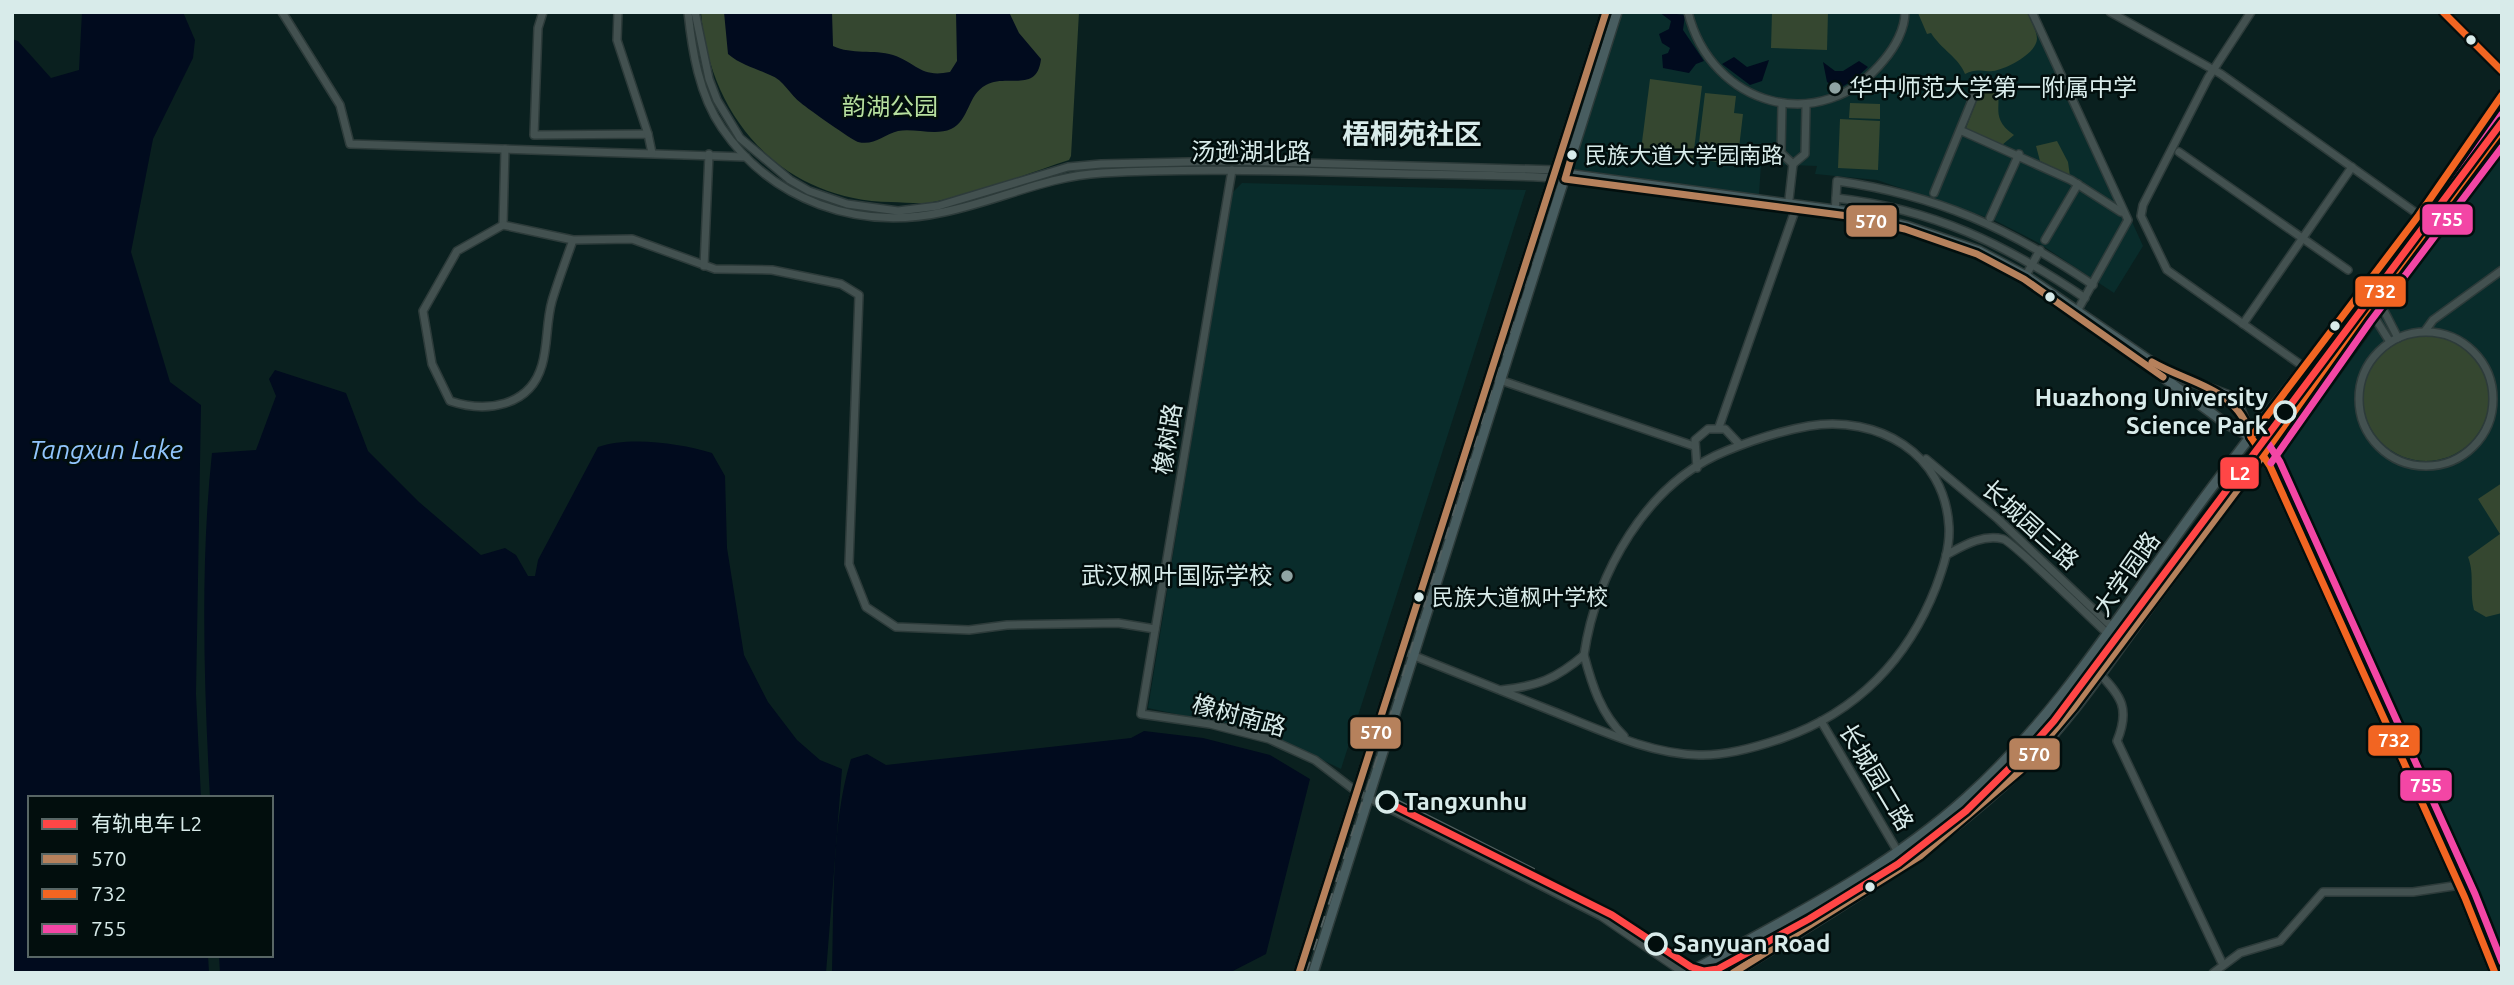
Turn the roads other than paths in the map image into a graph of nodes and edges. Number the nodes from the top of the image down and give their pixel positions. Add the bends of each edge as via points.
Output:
1 (282, 12) edge
2 (543, 12) edge
3 (618, 12) edge
4 (688, 12) edge
5 (695, 12) edge
6 (1606, 12) edge
7 (1617, 12) edge
8 (1688, 12) edge
9 (1905, 12) edge
10 (2032, 12) edge
11 (2110, 12) edge
12 (2251, 12) edge
13 (2443, 12) edge
14 (2213, 70) junction
15 (2502, 71) edge
16 (1980, 81) dead end
17 (2502, 95) edge
18 (1782, 104) junction
19 (1807, 106) junction
20 (2502, 129) edge
21 (1962, 131) junction
22 (648, 134) junction
23 (505, 149) junction
24 (753, 150) junction
25 (2179, 152) dead end
26 (652, 153) junction
27 (709, 154) junction
28 (2019, 154) junction
29 (746, 157) junction
30 (1793, 164) junction
31 (2352, 167) junction
32 (1231, 170) junction
33 (1561, 175) junction
34 (2078, 184) junction
35 (1934, 193) dead end
36 (1836, 198) junction
37 (1792, 207) junction
38 (1835, 212) junction
39 (2419, 215) junction
40 (1990, 218) dead end
41 (2128, 220) junction
42 (503, 225) junction
43 (2302, 238) junction
44 (573, 240) junction
45 (2045, 240) dead end
46 (2040, 250) junction
47 (2033, 263) junction
48 (704, 266) junction
49 (2348, 270) dead end
50 (2502, 270) edge
51 (2025, 277) junction
52 (2093, 285) junction
53 (2383, 289) junction
54 (2085, 298) junction
55 (2077, 312) junction
56 (2361, 316) junction
57 (2242, 324) junction
58 (2425, 331) junction
59 (2394, 340) junction
60 (2304, 367) junction
61 (1490, 377) junction
62 (1502, 381) junction
63 (2493, 409) junction
64 (2502, 413) edge
65 (1719, 427) junction
66 (2251, 438) junction
67 (1740, 445) junction
68 (1694, 446) junction
69 (1919, 454) junction
70 (2262, 457) junction
71 (1697, 468) junction
72 (1946, 555) junction
73 (1155, 629) junction
74 (2110, 631) junction
75 (1402, 651) junction
76 (1413, 655) junction
77 (1584, 655) junction
78 (2099, 673) junction
79 (1501, 690) junction
80 (1141, 714) joint
81 (1821, 721) junction
82 (1628, 739) junction
83 (1357, 792) junction
84 (1369, 798) junction
85 (1898, 852) junction
86 (2460, 885) junction
87 (2223, 965) junction
88 (1299, 973) edge
89 (1313, 973) edge
90 (1686, 973) edge
91 (1733, 973) edge
92 (2213, 973) edge
93 (2495, 973) edge

1 - 23 street via 340,106 350,144
2 - 22 street via 538,28 534,135
3 - 22 street via 617,40
4 - 29 street, 汤逊湖北路 via 710,106
5 - 24 street, 汤逊湖北路 via 702,58 717,100 740,138
6 - 33 main road
7 - 33 main road
8 - 18 street via 1695,36 1717,65 1745,92
9 - 19 street via 1892,50 1858,87 1837,99
10 - 41 street
11 - 14 street
12 - 14 street
13 - 15 main road
14 - 31 street
14 - 57 street via 2141,216 2167,270
16 - 21 street
17 - 39 main road, 大学园路
18 - 19 street
18 - 30 street via 1781,153
19 - 30 street via 1805,154
20 - 53 main road, 大学园路
21 - 28 street
21 - 35 street
22 - 26 street
23 - 26 street
23 - 42 street
24 - 29 street
24 - 33 street, 汤逊湖北路 via 790,180 826,199 898,211 971,198 1068,167 1101,164 1232,161
25 - 43 street
26 - 27 street
27 - 29 street
27 - 48 street
28 - 34 street
28 - 40 street
29 - 32 street, 汤逊湖北路 via 803,200 847,214 899,219 944,212 1057,178
30 - 37 street
31 - 39 street
31 - 43 street
32 - 33 street, 汤逊湖北路
32 - 73 street, 橡树路
33 - 37 main road, 汤逊湖北路
33 - 61 main road
33 - 62 main road
34 - 41 street
34 - 45 street
36 - 38 street
36 - 46 street via 1837,181 1890,189 1988,223
36 - 47 street via 1882,203 1931,217 1978,234
37 - 38 main road, 汤逊湖北路
37 - 65 street
38 - 51 main road, 汤逊湖北路 via 1905,229 1977,254
39 - 60 main road, 大学园路
41 - 52 street
42 - 44 street
42 - 44 street via 457,251 423,311 432,364 450,401 471,408 516,402 532,384 542,366 551,303
43 - 49 street
43 - 57 street
44 - 48 street via 632,239
46 - 47 street
46 - 52 street
47 - 51 street
47 - 54 street
48 - 73 street via 772,270 841,284 859,295 849,564 866,607 896,627 969,631 1007,625 1118,623
50 - 58 street via 2433,320
51 - 55 main road, 汤逊湖北路
52 - 54 street
53 - 56 main road, 大学园路
53 - 59 street via 2380,303
54 - 55 street
55 - 66 main road, 汤逊湖北路
55 - 66 main road, 汤逊湖北路 via 2166,372 2227,396 2238,404
56 - 59 street via 2373,315
56 - 70 main road, 大学园路
57 - 60 street
58 - 59 street
58 - 63 street via 2454,338 2477,355 2488,371
59 - 63 street via 2375,354 2363,373 2358,396 2371,439 2387,454 2408,464 2431,466 2453,461 2472,449 2486,431
60 - 66 main road, 大学园路
61 - 62 street
61 - 75 main road
62 - 68 street
62 - 76 main road
63 - 64 street
65 - 67 street
65 - 68 street via 1700,434
66 - 70 main road, 汤逊湖北路
66 - 74 main road, 大学园路
67 - 69 street, 长城园三路 via 1811,425 1871,428
67 - 71 street, 长城园三路
68 - 71 street
69 - 72 street via 1941,486 1949,527
69 - 74 street, 长城园三路 via 1998,519
70 - 78 main road, 大学园路
70 - 86 main road, 汤逊湖北路
71 - 77 street, 长城园三路 via 1668,490 1617,555 1597,596
72 - 74 street, 长城园三路 via 1987,538 2012,542
72 - 81 street via 1927,612 1906,648 1881,679
73 - 80 street, 橡树路
74 - 85 main road, 大学园路 via 2010,757
75 - 76 street
75 - 83 main road
76 - 79 street
76 - 84 main road
77 - 79 street via 1563,673 1536,686
77 - 82 street via 1599,701
78 - 87 street via 2120,699 2125,721 2117,741
78 - 91 main road, 大学园路 via 2021,770 1945,837 1893,875
79 - 82 street
80 - 83 street, 橡树南路 via 1269,739 1327,766
81 - 82 street via 1752,748 1701,755 1662,751
81 - 85 street, 长城园二路
83 - 84 street, 橡树南路
83 - 88 main road
84 - 89 main road
84 - 90 street, 橡树南路 via 1601,916
85 - 90 main road, 大学园路
86 - 87 street via 2413,892 2323,892 2280,941 2240,953
86 - 93 main road, 汤逊湖北路
87 - 92 street

